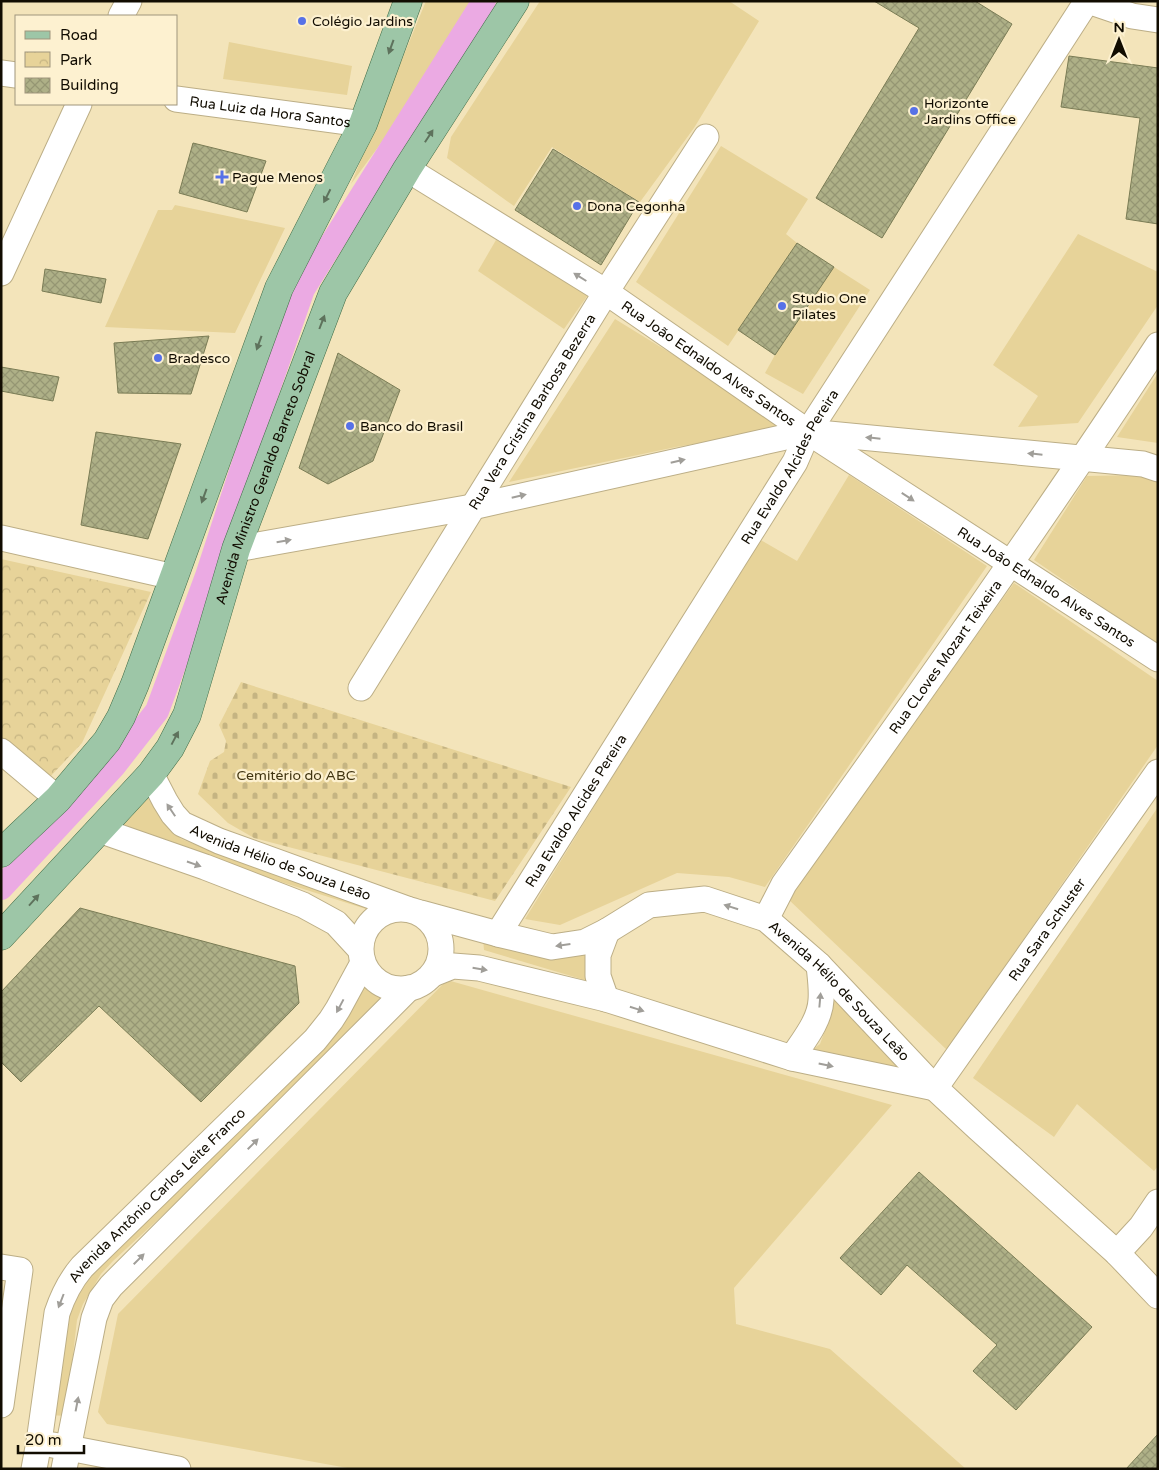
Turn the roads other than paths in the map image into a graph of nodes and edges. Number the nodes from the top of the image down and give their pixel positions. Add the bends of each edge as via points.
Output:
1 (128, 1) edge
2 (408, 1) edge
3 (515, 1) edge
4 (1088, 1) edge
5 (121, 15) edge
6 (1158, 20) edge
7 (1, 73) edge
8 (15, 75) edge
9 (178, 99) edge
10 (79, 105) edge
11 (363, 124) junction
12 (706, 137) dead end
13 (407, 169) junction
14 (1, 273) edge
15 (606, 292) junction
16 (1158, 345) edge
17 (808, 432) junction
18 (1083, 459) junction
19 (1158, 468) edge
20 (472, 507) junction
21 (1, 538) edge
22 (236, 549) junction
23 (1011, 564) junction
24 (174, 577) junction
25 (1158, 659) edge
26 (361, 688) dead end
27 (1, 751) edge
28 (1158, 772) edge
29 (152, 774) junction
30 (58, 799) junction
31 (99, 830) junction
32 (1, 853) edge
33 (414, 911) junction
34 (766, 919) junction
35 (607, 931) junction
36 (498, 934) junction
37 (1, 936) edge
38 (362, 956) junction
39 (819, 964) junction
40 (433, 974) junction
41 (409, 988) junction
42 (606, 1000) junction
43 (792, 1058) junction
44 (935, 1088) junction
45 (1158, 1202) edge
46 (1149, 1232) edge
47 (1117, 1253) junction
48 (1, 1267) edge
49 (1158, 1296) edge
50 (1, 1405) edge
51 (39, 1442) junction
52 (66, 1458) edge
53 (34, 1469) edge
54 (178, 1469) edge

1 - 5 street
2 -> 11 main road
13 -> 3 main road, Avenida Ministro Geraldo Barreto Sobral
4 - 6 street via 1132,16
4 - 17 street, Rua Evaldo Alcides Pereira
7 - 8 street
9 - 11 street, Rua Luiz da Hora Santos
10 - 14 street
11 -> 24 main road via 279,288
12 - 15 street, Rua Vera Cristina Barbosa Bezerra
15 -> 13 street, Rua João Ednaldo Alves Santos
22 -> 13 main road, Avenida Ministro Geraldo Barreto Sobral via 333,293
15 - 17 street, Rua João Ednaldo Alves Santos
15 - 20 street, Rua Vera Cristina Barbosa Bezerra
16 - 18 street, Rua CLoves Mozart Teixeira
18 -> 17 street
20 -> 17 street
17 -> 23 street, Rua João Ednaldo Alves Santos
17 - 36 street, Rua Evaldo Alcides Pereira via 790,471
18 - 19 street
18 - 23 street, Rua CLoves Mozart Teixeira
22 -> 20 street
20 - 26 street, Rua Vera Cristina Barbosa Bezerra
21 - 24 street
29 -> 22 main road, Avenida Ministro Geraldo Barreto Sobral via 188,715
23 - 25 street, Rua João Ednaldo Alves Santos
23 - 34 street, Rua CLoves Mozart Teixeira via 784,884
24 - 30 main road via 121,717 107,741
27 - 30 street
28 - 44 street, Rua Sara Schuster
29 - 31 main road, Avenida Ministro Geraldo Barreto Sobral
33 -> 29 street, Avenida Hélio de Souza Leão via 219,841 182,824 165,801
30 - 32 main road
37 -> 31 main road, Avenida Ministro Geraldo Barreto Sobral
31 -> 38 street via 303,905 336,923
33 - 36 street, Avenida Hélio de Souza Leão
33 - 38 street, Avenida Antônio Carlos Leite Franco via 393,909 380,914 363,936
33 - 40 street via 432,922 439,934 442,948
34 -> 35 street, Avenida Hélio de Souza Leão via 706,899 649,905
34 - 39 street, Avenida Hélio de Souza Leão
35 -> 36 street, Avenida Hélio de Souza Leão via 585,942 552,946
35 - 42 street via 598,955 598,976
38 - 41 street via 370,975 382,984
38 -> 51 street, Avenida Antônio Carlos Leite Franco via 335,1015 315,1040 70,1280 57,1313
43 -> 39 street via 813,1026 822,1001
39 - 44 street, Avenida Hélio de Souza Leão
40 - 41 street
40 -> 42 street, Avenida Hélio de Souza Leão via 453,966 479,968
52 -> 41 street via 94,1318 101,1299
42 -> 43 street, Avenida Hélio de Souza Leão
43 -> 44 street, Avenida Hélio de Souza Leão
44 - 47 street, Avenida Hélio de Souza Leão
45 - 46 street
46 - 47 street
47 - 49 street, Avenida Hélio de Souza Leão
48 - 50 street via 20,1270
51 - 52 street
51 - 53 street, Avenida Antônio Carlos Leite Franco
52 - 54 street

